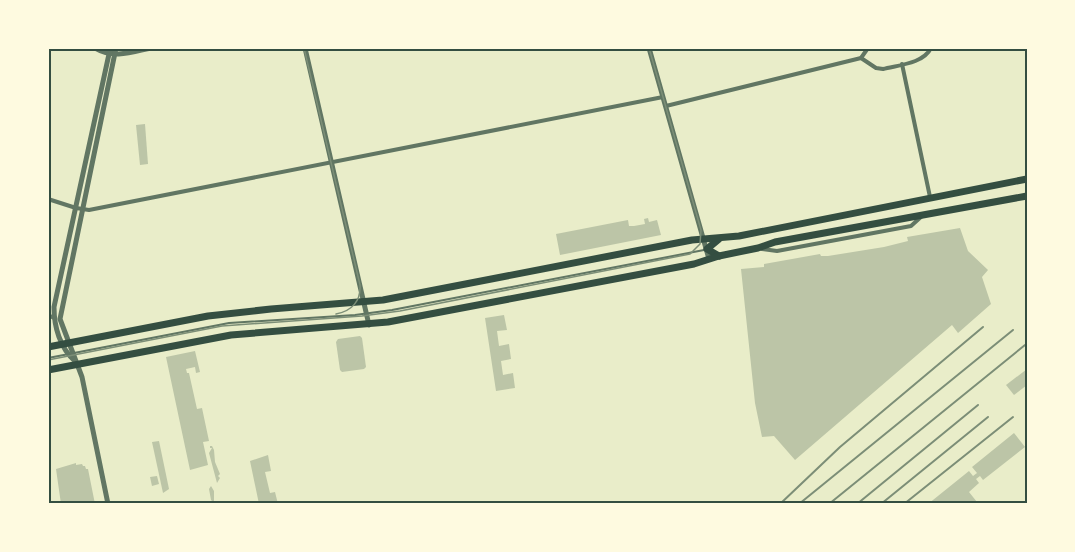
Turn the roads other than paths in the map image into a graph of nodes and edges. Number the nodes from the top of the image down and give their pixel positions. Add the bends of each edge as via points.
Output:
1 (95, 48) edge
2 (152, 48) edge
3 (305, 48) edge
4 (649, 48) edge
5 (931, 48) edge
6 (134, 49) edge
7 (115, 50) edge
8 (867, 50) edge
9 (109, 54) junction
10 (861, 58) junction
11 (869, 62) junction
12 (902, 64) junction
13 (663, 97) junction
14 (666, 106) junction
15 (332, 162) junction
16 (1027, 179) edge
17 (1027, 196) edge
18 (930, 198) junction
19 (48, 199) edge
20 (76, 208) junction
21 (83, 209) junction
22 (719, 238) junction
23 (704, 240) junction
24 (707, 249) junction
25 (720, 256) junction
26 (709, 259) junction
27 (364, 302) junction
28 (367, 313) junction
29 (54, 317) edge
30 (369, 325) junction
31 (65, 343) junction
32 (48, 347) edge
33 (70, 354) junction
34 (48, 358) edge
35 (78, 364) junction
36 (48, 370) edge
37 (108, 504) edge

1 - 9 street
2 - 6 street
3 - 15 street
4 - 13 street
5 - 12 street via 919,60
6 - 7 street
7 - 9 street
7 - 21 street
8 - 10 street
8 - 11 street
9 - 20 street
10 - 11 street
10 - 14 street
11 - 12 street via 883,69
12 - 18 street
13 - 14 street
13 - 15 street
14 - 23 street
15 - 21 street
15 - 27 street
16 - 18 main road
17 - 25 main road via 775,242
18 - 22 main road
19 - 20 street
20 - 21 street
20 - 29 street
21 - 29 street
22 - 23 main road
22 - 24 main road
23 - 24 street
23 - 27 main road
24 - 25 main road
24 - 26 street
24 - 28 lane
25 - 26 main road
26 - 30 main road
27 - 28 street
27 - 31 main road via 208,316
28 - 30 street
28 - 33 lane via 229,323
29 - 31 street
30 - 35 main road via 237,334
31 - 32 main road
31 - 33 street
33 - 34 lane
33 - 35 street
35 - 36 main road
35 - 37 street

